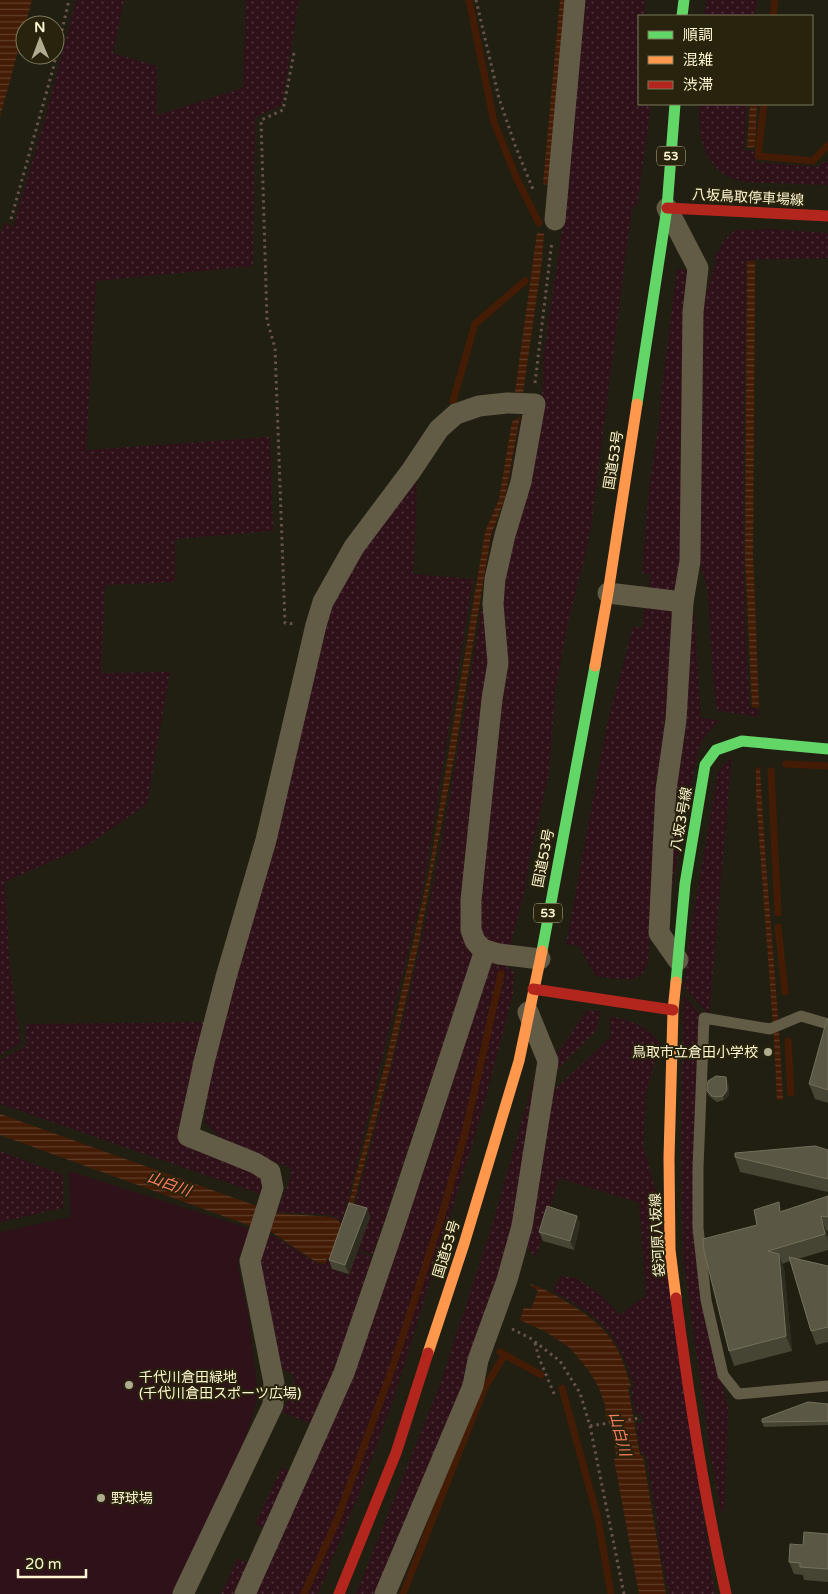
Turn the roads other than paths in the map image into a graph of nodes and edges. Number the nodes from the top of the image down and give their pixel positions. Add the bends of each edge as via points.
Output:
1 (575, 0) edge
2 (684, 0) edge
3 (682, 15) edge
4 (675, 105) edge
5 (667, 208) junction
6 (828, 216) edge
7 (555, 220) road end
8 (608, 593) junction
9 (683, 602) junction
10 (828, 749) edge
11 (485, 950) junction
12 (540, 959) junction
13 (678, 960) junction
14 (533, 989) junction
15 (673, 1010) junction
16 (528, 1012) junction
17 (828, 1024) edge
18 (828, 1386) edge
19 (183, 1594) edge
20 (245, 1594) edge
21 (339, 1594) edge
22 (385, 1594) edge
23 (726, 1594) edge

1 - 7 street
2 - 3 main road
4 - 5 main road, 国道53号 / 53
5 - 6 main road, 八坂鳥取停車場線
5 - 8 main road, 国道53号 / 53
5 - 9 street via 698,268 694,312 690,561
8 - 9 street
8 - 12 main road, 国道53号 / 53
9 - 13 street via 676,720 666,790 659,933
10 - 13 main road, 八坂3号線 via 742,741 716,750 705,766 685,884
11 - 12 street
11 - 19 street via 475,941 470,918 498,663 493,612 495,579 521,482 535,404 479,406 456,414 439,429 354,547 323,602 266,840 224,986 188,1136 270,1172 273,1188 250,1261 274,1383 273,1405
11 - 20 street via 344,1373
12 - 14 main road, 国道53号 / 53
13 - 15 main road, 八坂3号線
14 - 15 main road
14 - 16 main road, 国道53号 / 53
15 - 23 main road, 袋河原八坂線 via 670,1250 691,1410
16 - 21 main road, 国道53号 / 53 via 519,1061 464,1244 396,1453
16 - 22 street via 548,1061 522,1226 507,1280 478,1360 473,1386
17 - 18 lane via 801,1016 770,1029 704,1018 698,1228 706,1300 723,1376 738,1394

